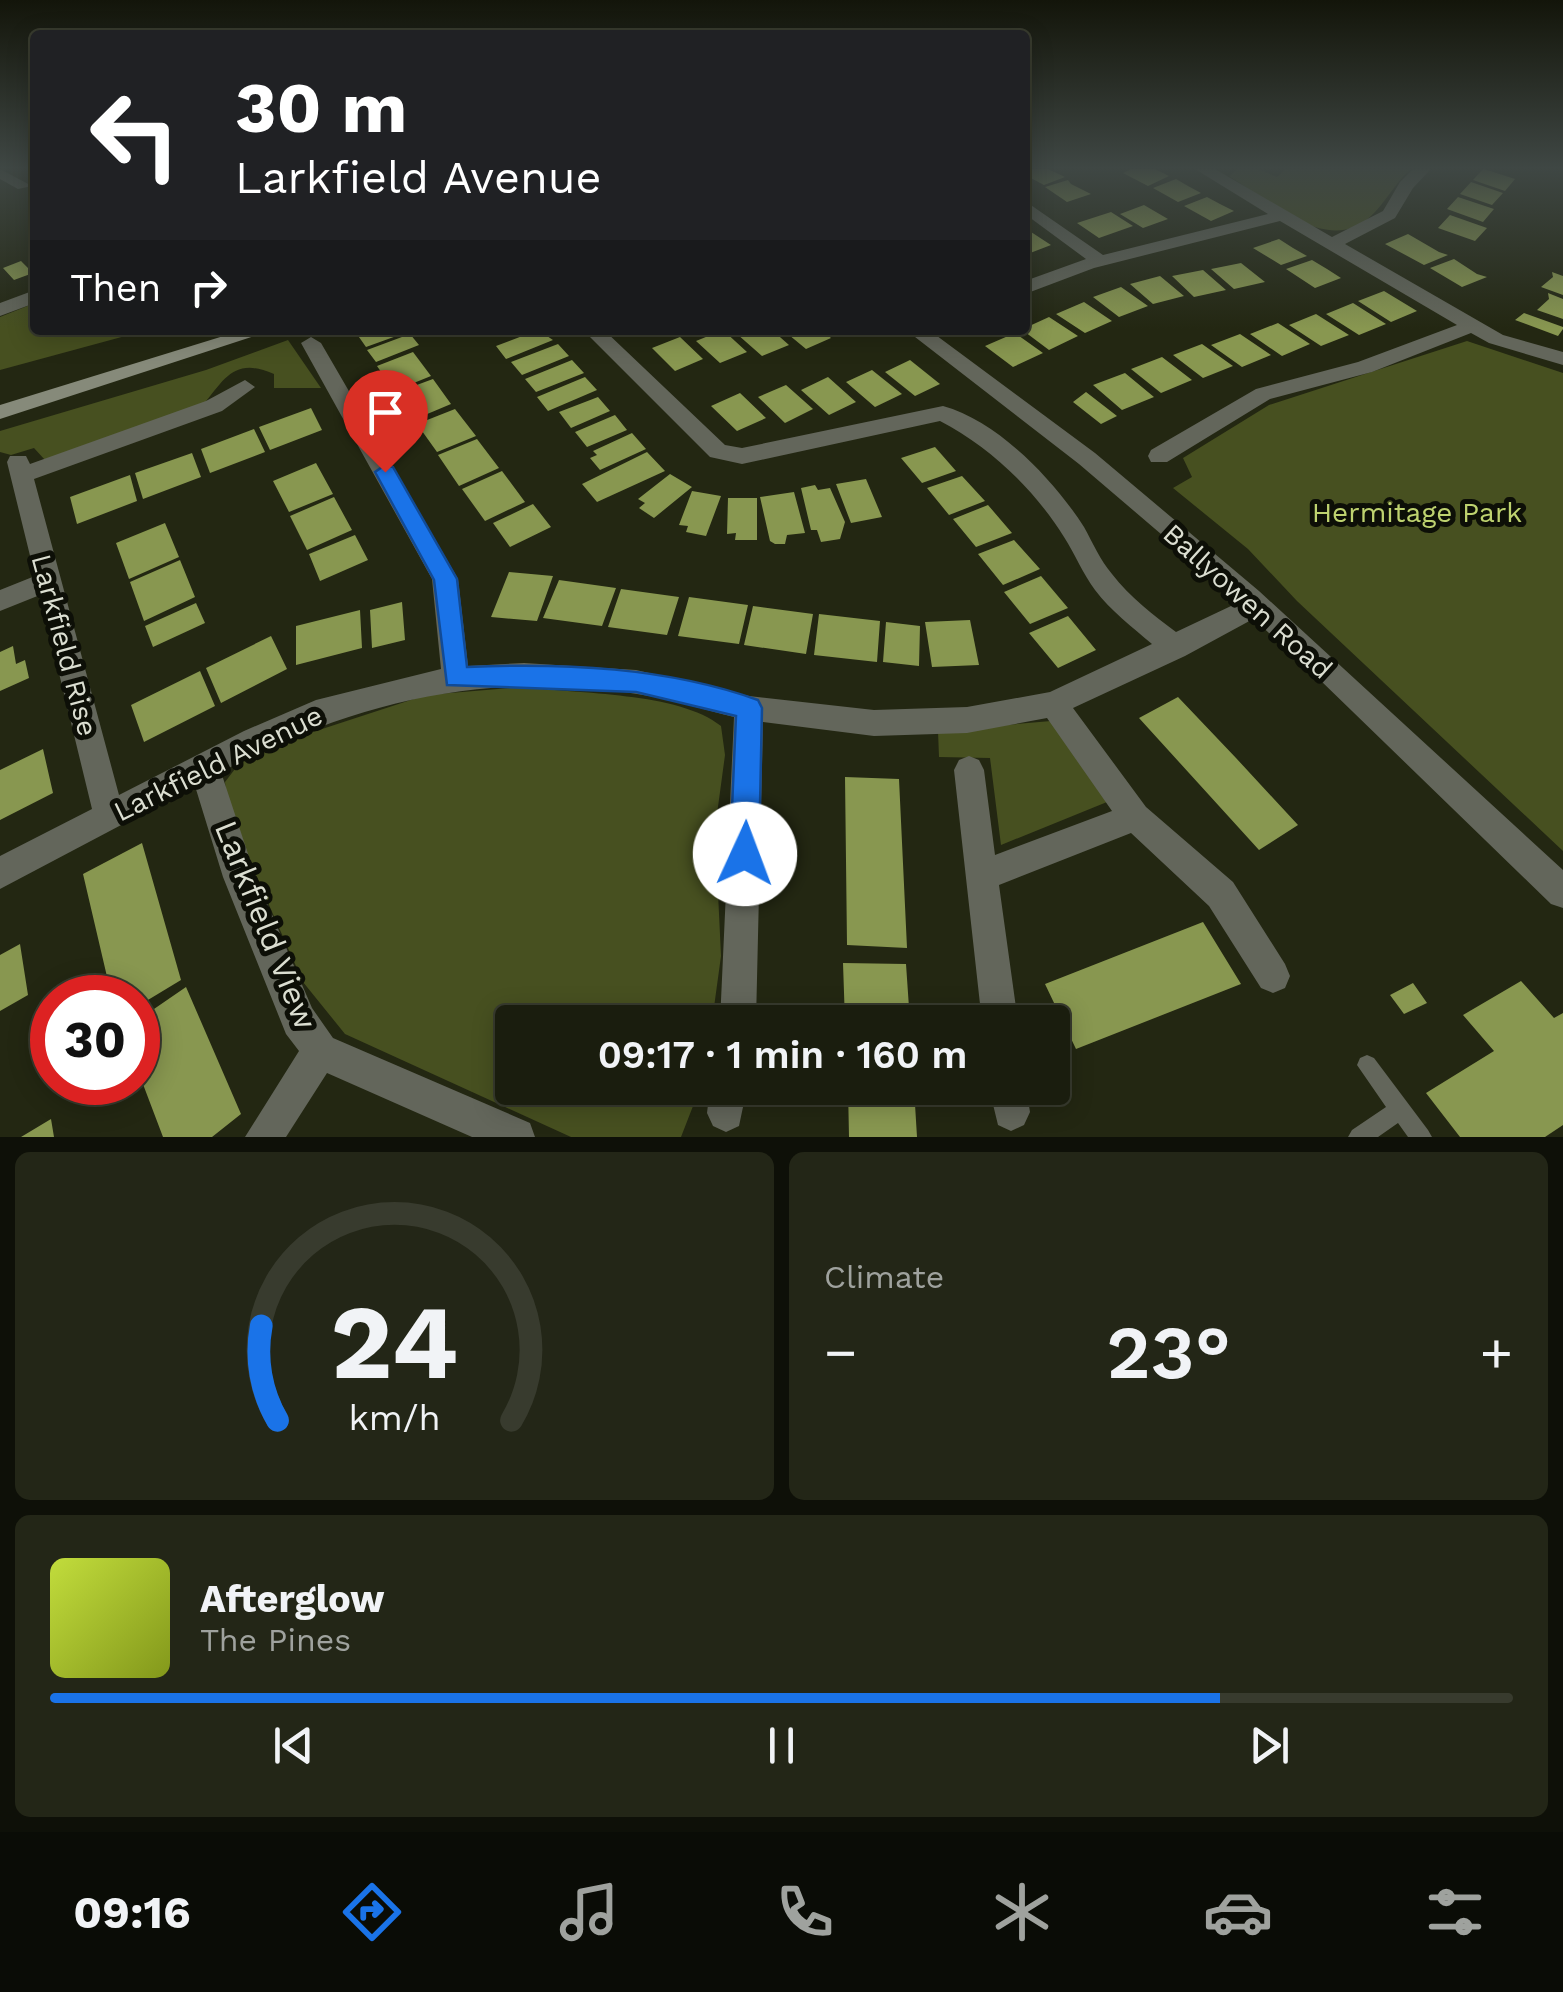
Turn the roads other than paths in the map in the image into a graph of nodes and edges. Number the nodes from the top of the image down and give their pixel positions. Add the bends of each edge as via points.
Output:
1 (1047, 222) edge
2 (1262, 222) edge
3 (1293, 222) edge
4 (1374, 222) edge
5 (1332, 244) junction
6 (1099, 260) junction
7 (1030, 286) edge
8 (30, 298) edge
9 (0, 310) edge
10 (1471, 326) junction
11 (200, 335) edge
12 (248, 335) edge
13 (598, 335) edge
14 (928, 335) edge
15 (311, 343) dead end
16 (1563, 359) edge
17 (245, 387) dead end
18 (0, 395) edge
19 (0, 412) edge
20 (1159, 456) dead end
21 (48, 580) junction
22 (0, 601) edge
23 (1258, 605) junction
24 (1176, 648) junction
25 (456, 678) junction
26 (1054, 704) junction
27 (749, 708) junction
28 (204, 766) junction
29 (969, 770) dead end
30 (109, 815) junction
31 (1135, 817) junction
32 (0, 873) edge
33 (981, 876) junction
34 (1563, 892) edge
35 (1273, 976) dead end
36 (739, 1005) edge
37 (998, 1005) edge
38 (320, 1051) junction
39 (1367, 1065) dead end
40 (1400, 1110) junction
41 (264, 1137) edge
42 (516, 1137) edge
43 (1359, 1137) edge
44 (1420, 1137) edge

1 - 6 street
2 - 6 street
3 - 5 street
4 - 5 street
5 - 10 street
6 - 7 street
8 - 9 street
10 - 16 street
10 - 20 street via 1365,367 1263,394
11 - 18 main road
12 - 19 main road
13 - 24 street via 718,452 742,456 943,413 969,424 1072,530 1124,604
14 - 23 street, Ballyowen Road
15 - 25 street via 445,579
17 - 21 street, Larkfield Rise via 214,406 20,468
21 - 22 street
21 - 30 street, Larkfield Rise
23 - 24 street, Larkfield Avenue
23 - 34 street, Ballyowen Road
24 - 26 street, Larkfield Avenue
25 - 27 street, Larkfield Avenue via 636,682
25 - 28 street, Larkfield Avenue via 326,709
26 - 27 street, Larkfield Avenue via 967,720 874,723
26 - 31 street
27 - 36 street
28 - 30 street, Larkfield Avenue
28 - 38 street, Larkfield View via 239,877 299,1021
29 - 33 street
30 - 32 street, Larkfield Avenue
31 - 33 street
31 - 35 street via 1220,894
33 - 37 street
38 - 41 street
38 - 42 street, Larkfield View
39 - 40 lane
40 - 43 lane
40 - 44 lane

